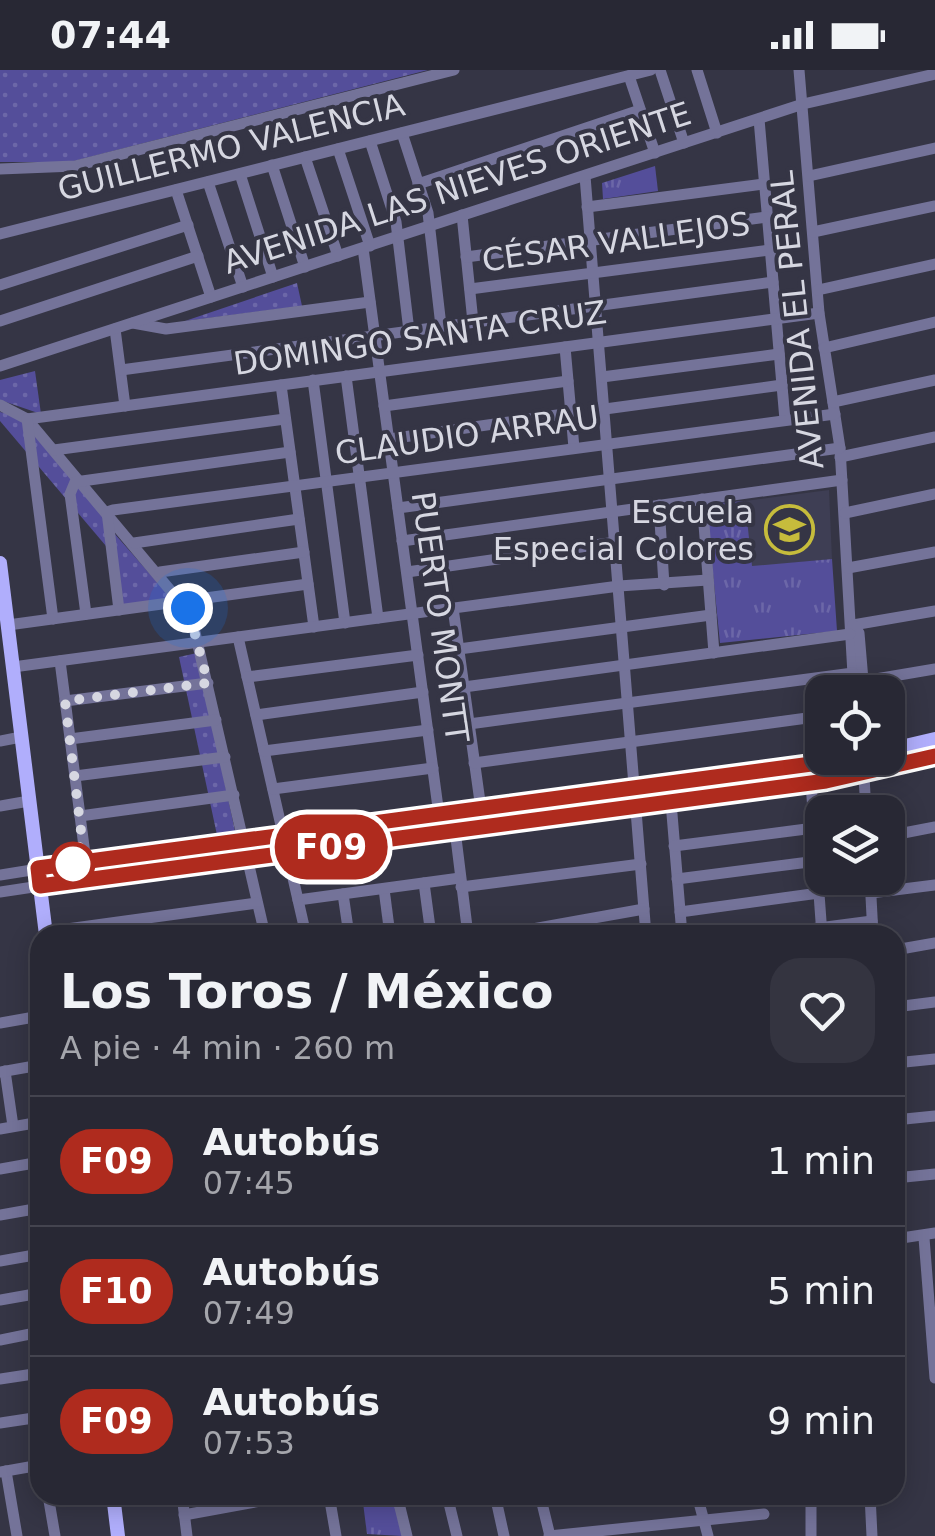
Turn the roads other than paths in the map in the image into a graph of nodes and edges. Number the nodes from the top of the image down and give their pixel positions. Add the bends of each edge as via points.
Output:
1 (454, 70) edge
2 (651, 70) edge
3 (660, 70) edge
4 (696, 70) edge
5 (799, 70) edge
6 (935, 74) edge
7 (628, 76) junction
8 (803, 104) junction
9 (640, 110) junction
10 (759, 119) junction
11 (717, 132) junction
12 (402, 133) junction
13 (370, 141) junction
14 (684, 143) junction
15 (935, 148) edge
16 (338, 149) junction
17 (655, 153) junction
18 (305, 157) junction
19 (272, 166) junction
20 (0, 169) edge
21 (240, 174) junction
22 (585, 176) junction
23 (808, 176) junction
24 (208, 182) junction
25 (418, 184) junction
26 (764, 184) junction
27 (176, 190) junction
28 (935, 206) edge
29 (588, 208) junction
30 (462, 216) junction
31 (767, 217) junction
32 (188, 225) junction
33 (430, 226) junction
34 (813, 232) junction
35 (0, 234) edge
36 (398, 236) junction
37 (590, 240) junction
38 (367, 247) junction
39 (770, 250) junction
40 (198, 256) junction
41 (338, 256) junction
42 (466, 257) junction
43 (935, 264) edge
44 (305, 267) junction
45 (593, 273) junction
46 (274, 277) junction
47 (773, 282) junction
48 (0, 285) edge
49 (243, 287) junction
50 (470, 289) junction
51 (818, 290) junction
52 (211, 298) junction
53 (370, 302) junction
54 (596, 306) junction
55 (820, 312) junction
56 (776, 318) junction
57 (0, 321) edge
58 (473, 322) junction
59 (935, 322) edge
60 (133, 323) junction
61 (442, 326) junction
62 (115, 328) junction
63 (410, 331) junction
64 (375, 335) junction
65 (599, 342) junction
66 (565, 347) junction
67 (824, 348) junction
68 (779, 354) junction
69 (0, 366) edge
70 (120, 370) junction
71 (380, 372) junction
72 (346, 376) junction
73 (602, 377) junction
74 (313, 380) junction
75 (935, 380) edge
76 (568, 381) junction
77 (782, 384) junction
78 (281, 385) junction
79 (0, 405) edge
80 (125, 406) junction
81 (384, 406) junction
82 (834, 408) junction
83 (605, 409) junction
84 (570, 413) junction
85 (27, 419) junction
86 (285, 419) junction
87 (785, 420) junction
88 (389, 438) junction
89 (935, 438) edge
90 (608, 444) junction
91 (574, 448) junction
92 (54, 450) junction
93 (290, 452) junction
94 (840, 452) junction
95 (393, 472) junction
96 (359, 477) junction
97 (610, 479) junction
98 (78, 480) junction
99 (842, 480) junction
100 (326, 481) junction
101 (294, 485) junction
102 (935, 494) edge
103 (702, 500) junction
104 (659, 506) junction
105 (398, 508) junction
106 (107, 512) junction
107 (613, 512) junction
108 (844, 512) junction
109 (299, 520) junction
110 (402, 542) junction
111 (616, 542) junction
112 (134, 543) junction
113 (304, 552) junction
114 (935, 552) edge
115 (0, 564) edge
116 (848, 568) junction
117 (160, 572) junction
118 (407, 572) junction
119 (1, 573) edge
120 (708, 580) junction
121 (308, 584) junction
122 (664, 585) junction
123 (619, 586) junction
124 (184, 601) junction
125 (453, 608) junction
126 (119, 610) junction
127 (935, 611) edge
128 (86, 614) junction
129 (412, 614) junction
130 (711, 615) junction
131 (378, 618) junction
132 (53, 619) junction
133 (345, 623) junction
134 (8, 625) junction
135 (622, 626) junction
136 (314, 627) junction
137 (852, 629) junction
138 (238, 637) junction
139 (199, 642) junction
140 (459, 649) junction
141 (714, 653) junction
142 (418, 655) junction
143 (60, 661) junction
144 (625, 665) junction
145 (13, 667) junction
146 (935, 669) edge
147 (859, 675) edge
148 (900, 675) edge
149 (248, 677) junction
150 (208, 683) junction
151 (464, 686) junction
152 (805, 687) edge
153 (423, 692) junction
154 (65, 701) junction
155 (628, 703) junction
156 (256, 715) junction
157 (805, 718) edge
158 (216, 720) junction
159 (469, 724) junction
160 (428, 730) junction
161 (22, 737) junction
162 (935, 738) edge
163 (70, 739) junction
164 (0, 741) edge
165 (632, 742) junction
166 (905, 746) edge
167 (264, 751) junction
168 (935, 756) edge
169 (225, 757) junction
170 (905, 759) edge
171 (474, 763) junction
172 (433, 768) junction
173 (805, 769) edge
174 (830, 775) edge
175 (75, 776) junction
176 (810, 783) junction
177 (273, 789) junction
178 (635, 789) junction
179 (234, 795) junction
180 (811, 795) edge
181 (30, 801) junction
182 (670, 802) junction
183 (0, 806) edge
184 (636, 806) junction
185 (480, 810) junction
186 (439, 815) junction
187 (80, 816) junction
188 (935, 827) edge
189 (805, 829) edge
190 (455, 830) junction
191 (905, 833) edge
192 (284, 836) junction
193 (244, 841) junction
194 (674, 846) junction
195 (288, 852) junction
196 (247, 858) junction
197 (86, 862) junction
198 (805, 862) edge
199 (641, 864) junction
200 (38, 868) junction
201 (0, 875) edge
202 (677, 879) junction
203 (424, 883) junction
204 (461, 883) junction
205 (935, 885) edge
206 (40, 886) junction
207 (384, 889) junction
208 (905, 889) edge
209 (0, 892) edge
210 (343, 894) junction
211 (805, 894) edge
212 (819, 895) edge
213 (870, 895) edge
214 (298, 900) junction
215 (257, 904) junction
216 (644, 909) junction
217 (680, 912) junction
218 (872, 921) junction
219 (45, 925) edge
220 (109, 925) edge
221 (262, 925) edge
222 (304, 925) edge
223 (348, 925) edge
224 (389, 925) edge
225 (430, 925) edge
226 (467, 925) edge
227 (557, 925) edge
228 (645, 925) edge
229 (681, 925) edge
230 (822, 925) edge
231 (852, 925) edge
232 (872, 925) edge
233 (935, 943) edge
234 (905, 948) edge
235 (935, 1002) edge
236 (905, 1006) edge
237 (30, 1018) edge
238 (0, 1023) edge
239 (935, 1059) edge
240 (905, 1063) edge
241 (30, 1067) edge
242 (2, 1072) edge
243 (935, 1116) edge
244 (905, 1119) edge
245 (6, 1128) edge
246 (30, 1164) edge
247 (0, 1169) edge
248 (935, 1174) edge
249 (905, 1177) edge
250 (30, 1210) edge
251 (0, 1215) edge
252 (929, 1235) edge
253 (30, 1256) edge
254 (0, 1261) edge
255 (932, 1285) edge
256 (30, 1296) edge
257 (0, 1300) edge
258 (30, 1334) edge
259 (0, 1340) edge
260 (934, 1342) edge
261 (30, 1374) edge
262 (935, 1378) edge
263 (0, 1379) edge
264 (30, 1418) edge
265 (0, 1424) edge
266 (30, 1467) edge
267 (3, 1472) edge
268 (49, 1505) edge
269 (114, 1505) edge
270 (183, 1505) edge
271 (238, 1505) edge
272 (331, 1505) edge
273 (400, 1505) edge
274 (450, 1505) edge
275 (496, 1505) edge
276 (542, 1505) edge
277 (699, 1505) edge
278 (811, 1505) edge
279 (870, 1505) edge
280 (764, 1514) dead end
281 (184, 1515) junction
282 (703, 1520) junction
283 (17, 1536) edge
284 (54, 1536) edge
285 (118, 1536) edge
286 (187, 1536) edge
287 (336, 1536) edge
288 (408, 1536) edge
289 (458, 1536) edge
290 (504, 1536) edge
291 (550, 1536) edge
292 (708, 1536) edge
293 (811, 1536) edge
294 (872, 1536) edge

1 - 20 street via 75,166
2 - 7 street, GUILLERMO VALENCIA
3 - 14 street
4 - 11 street
5 - 8 street, AVENIDA EL PERAL
6 - 8 street, AVENIDA LAS NIEVES ORIENTE
7 - 9 street
7 - 12 street, GUILLERMO VALENCIA
8 - 10 street, AVENIDA LAS NIEVES ORIENTE
8 - 23 street, AVENIDA EL PERAL
9 - 17 street
9 - 25 street
10 - 11 street, AVENIDA LAS NIEVES ORIENTE
10 - 26 street
11 - 14 street, AVENIDA LAS NIEVES ORIENTE
12 - 13 street, GUILLERMO VALENCIA
12 - 25 street
13 - 16 street, GUILLERMO VALENCIA
13 - 36 street
14 - 17 street, AVENIDA LAS NIEVES ORIENTE
15 - 23 street
16 - 18 street, GUILLERMO VALENCIA
16 - 38 street, PUERTO MONTT
17 - 22 street, AVENIDA LAS NIEVES ORIENTE
18 - 19 street, GUILLERMO VALENCIA
18 - 41 street
19 - 21 street, GUILLERMO VALENCIA
19 - 44 street
21 - 24 street, GUILLERMO VALENCIA
21 - 46 street
22 - 29 street
22 - 30 street, AVENIDA LAS NIEVES ORIENTE
23 - 34 street, AVENIDA EL PERAL
24 - 27 street, GUILLERMO VALENCIA
24 - 49 street
25 - 33 street
26 - 29 street
26 - 31 street
27 - 32 street
27 - 35 street, GUILLERMO VALENCIA
28 - 34 street
29 - 37 street
30 - 33 street, AVENIDA LAS NIEVES ORIENTE
30 - 42 street
31 - 37 street
31 - 39 street
32 - 40 street
32 - 48 street
33 - 36 street, AVENIDA LAS NIEVES ORIENTE
33 - 61 street
34 - 51 street, AVENIDA EL PERAL
36 - 38 street, AVENIDA LAS NIEVES ORIENTE
36 - 63 street
37 - 42 street
37 - 45 street
38 - 41 street, AVENIDA LAS NIEVES ORIENTE
38 - 53 street, PUERTO MONTT
39 - 45 street, CÉSAR VALLEJOS
39 - 47 street
40 - 52 street
40 - 57 street
41 - 44 street, AVENIDA LAS NIEVES ORIENTE
42 - 50 street
43 - 51 street
44 - 46 street, AVENIDA LAS NIEVES ORIENTE
45 - 50 street, CÉSAR VALLEJOS
45 - 54 street
46 - 49 street, AVENIDA LAS NIEVES ORIENTE
47 - 54 street
47 - 56 street
49 - 52 street, AVENIDA LAS NIEVES ORIENTE
50 - 58 street
51 - 55 street, AVENIDA EL PERAL
52 - 60 street, AVENIDA LAS NIEVES ORIENTE
53 - 60 street via 176,328
53 - 64 street, PUERTO MONTT
54 - 58 street
54 - 65 street
55 - 56 street, DOMINGO SANTA CRUZ
55 - 67 street, AVENIDA EL PERAL
56 - 65 street, DOMINGO SANTA CRUZ
56 - 68 street
58 - 61 street
59 - 67 street
60 - 62 street, AVENIDA LAS NIEVES ORIENTE
61 - 63 street
62 - 69 street, AVENIDA LAS NIEVES ORIENTE
62 - 70 street
63 - 64 street
64 - 70 street
64 - 71 street, PUERTO MONTT
65 - 66 street, DOMINGO SANTA CRUZ
65 - 73 street
66 - 71 street, DOMINGO SANTA CRUZ
66 - 76 street
67 - 82 street, AVENIDA EL PERAL
68 - 73 street
68 - 77 street
70 - 80 street
71 - 72 street, DOMINGO SANTA CRUZ
71 - 81 street, PUERTO MONTT
72 - 74 street, DOMINGO SANTA CRUZ
72 - 96 street
73 - 83 street
74 - 78 street, DOMINGO SANTA CRUZ
74 - 100 street
75 - 82 street, CLAUDIO ARRAU
76 - 81 street
76 - 84 street
77 - 83 street
77 - 87 street
78 - 80 street, DOMINGO SANTA CRUZ
78 - 86 street
79 - 85 street
80 - 85 street, DOMINGO SANTA CRUZ
81 - 88 street, PUERTO MONTT
82 - 87 street, CLAUDIO ARRAU
82 - 94 street, AVENIDA EL PERAL
83 - 90 street
84 - 88 street
84 - 91 street
85 - 92 street
85 - 132 street
86 - 92 street
86 - 93 street
87 - 90 street, CLAUDIO ARRAU
88 - 95 street, PUERTO MONTT
89 - 94 street
90 - 91 street, CLAUDIO ARRAU
90 - 97 street
91 - 95 street, CLAUDIO ARRAU
92 - 98 street
93 - 98 street
93 - 101 street
94 - 97 street
94 - 99 street, AVENIDA EL PERAL
95 - 96 street, CLAUDIO ARRAU
95 - 105 street, PUERTO MONTT
96 - 100 street, CLAUDIO ARRAU
96 - 131 street
97 - 105 street
97 - 107 street
98 - 106 street
98 - 128 street via 70,494
99 - 103 street
99 - 108 street, AVENIDA EL PERAL
100 - 101 street, CLAUDIO ARRAU
100 - 133 street
101 - 106 street, CLAUDIO ARRAU
101 - 109 street
102 - 108 street
103 - 104 street
103 - 120 street
104 - 107 street
104 - 122 street
105 - 110 street, PUERTO MONTT
106 - 112 street
106 - 126 street
107 - 110 street
107 - 111 street
108 - 116 street, AVENIDA EL PERAL
109 - 112 street
109 - 113 street
110 - 118 street, PUERTO MONTT
111 - 118 street
111 - 123 street
112 - 117 street
113 - 117 street
113 - 121 street
114 - 116 street
115 - 119 main road
116 - 137 street, AVENIDA EL PERAL
117 - 124 street
118 - 129 street, PUERTO MONTT
119 - 134 main road
120 - 122 street
120 - 130 street
121 - 124 street
121 - 136 street
122 - 123 street
123 - 125 street
123 - 135 street
124 - 126 street
124 - 139 street
125 - 129 street
125 - 140 street
126 - 128 street
127 - 137 street
128 - 132 street
129 - 131 street
129 - 142 street, PUERTO MONTT
130 - 135 street
130 - 141 street
131 - 133 street
132 - 134 street
133 - 136 street
134 - 145 main road
135 - 140 street
135 - 144 street
136 - 138 street
137 - 141 street
137 - 147 street, AVENIDA EL PERAL
138 - 139 street
138 - 149 street
139 - 143 street
139 - 150 street
140 - 151 street
141 - 144 street
142 - 149 street
142 - 153 street, PUERTO MONTT
143 - 145 street
143 - 154 street
144 - 151 street
144 - 155 street
145 - 161 main road
146 - 148 street
149 - 156 street
150 - 154 street
150 - 158 street
151 - 159 street
152 - 155 street
153 - 156 street
153 - 160 street, PUERTO MONTT
154 - 163 street
155 - 159 street
155 - 165 street
156 - 167 street
157 - 165 street
158 - 163 street
158 - 169 street
159 - 171 street
160 - 167 street
160 - 172 street, PUERTO MONTT
161 - 164 street
161 - 181 main road
162 - 166 main road
163 - 175 street
165 - 171 street
165 - 178 street
167 - 177 street
168 - 170 main road
169 - 175 street
169 - 179 street
171 - 185 street
172 - 177 street
172 - 186 street, PUERTO MONTT
173 - 178 main road
174 - 176 main road
175 - 187 street
176 - 180 street
176 - 182 main road
177 - 192 street
178 - 184 street
178 - 185 main road
179 - 187 street
179 - 193 street
181 - 183 street
181 - 200 main road
182 - 184 main road
182 - 194 street
184 - 190 main road
184 - 199 street
185 - 186 main road
186 - 192 main road
187 - 197 street
188 - 191 street
189 - 194 street
190 - 195 main road
190 - 204 street
192 - 193 main road
192 - 195 street
193 - 196 street
193 - 197 main road
194 - 202 street
195 - 196 main road
195 - 214 street
196 - 206 main road
196 - 215 street
197 - 200 main road
198 - 202 street
199 - 204 street
199 - 216 street
200 - 201 street
200 - 206 main road
202 - 217 street
203 - 204 street
203 - 207 street
203 - 225 street
204 - 226 street
205 - 208 street
206 - 209 street
206 - 219 main road
207 - 210 street
207 - 224 street
210 - 214 street
210 - 223 street
211 - 217 street
212 - 230 street
213 - 218 street
214 - 222 street
215 - 220 street
215 - 221 street
216 - 227 street
216 - 228 street
217 - 229 street
218 - 231 street
218 - 232 street
233 - 234 street
235 - 236 street
237 - 238 street
239 - 240 street
241 - 242 street
242 - 245 street
243 - 244 street
246 - 247 street
248 - 249 street
250 - 251 street
252 - 255 street
253 - 254 street
255 - 260 street
256 - 257 street
258 - 259 street
260 - 262 street
261 - 263 street
264 - 265 street
266 - 267 street
267 - 283 street
268 - 284 street
269 - 285 main road
270 - 281 street
271 - 281 street
272 - 287 street
273 - 288 street
274 - 289 street
275 - 290 street
276 - 291 street
277 - 282 street
278 - 293 street
279 - 294 street
280 - 282 street
281 - 286 street
282 - 291 street
282 - 292 street

